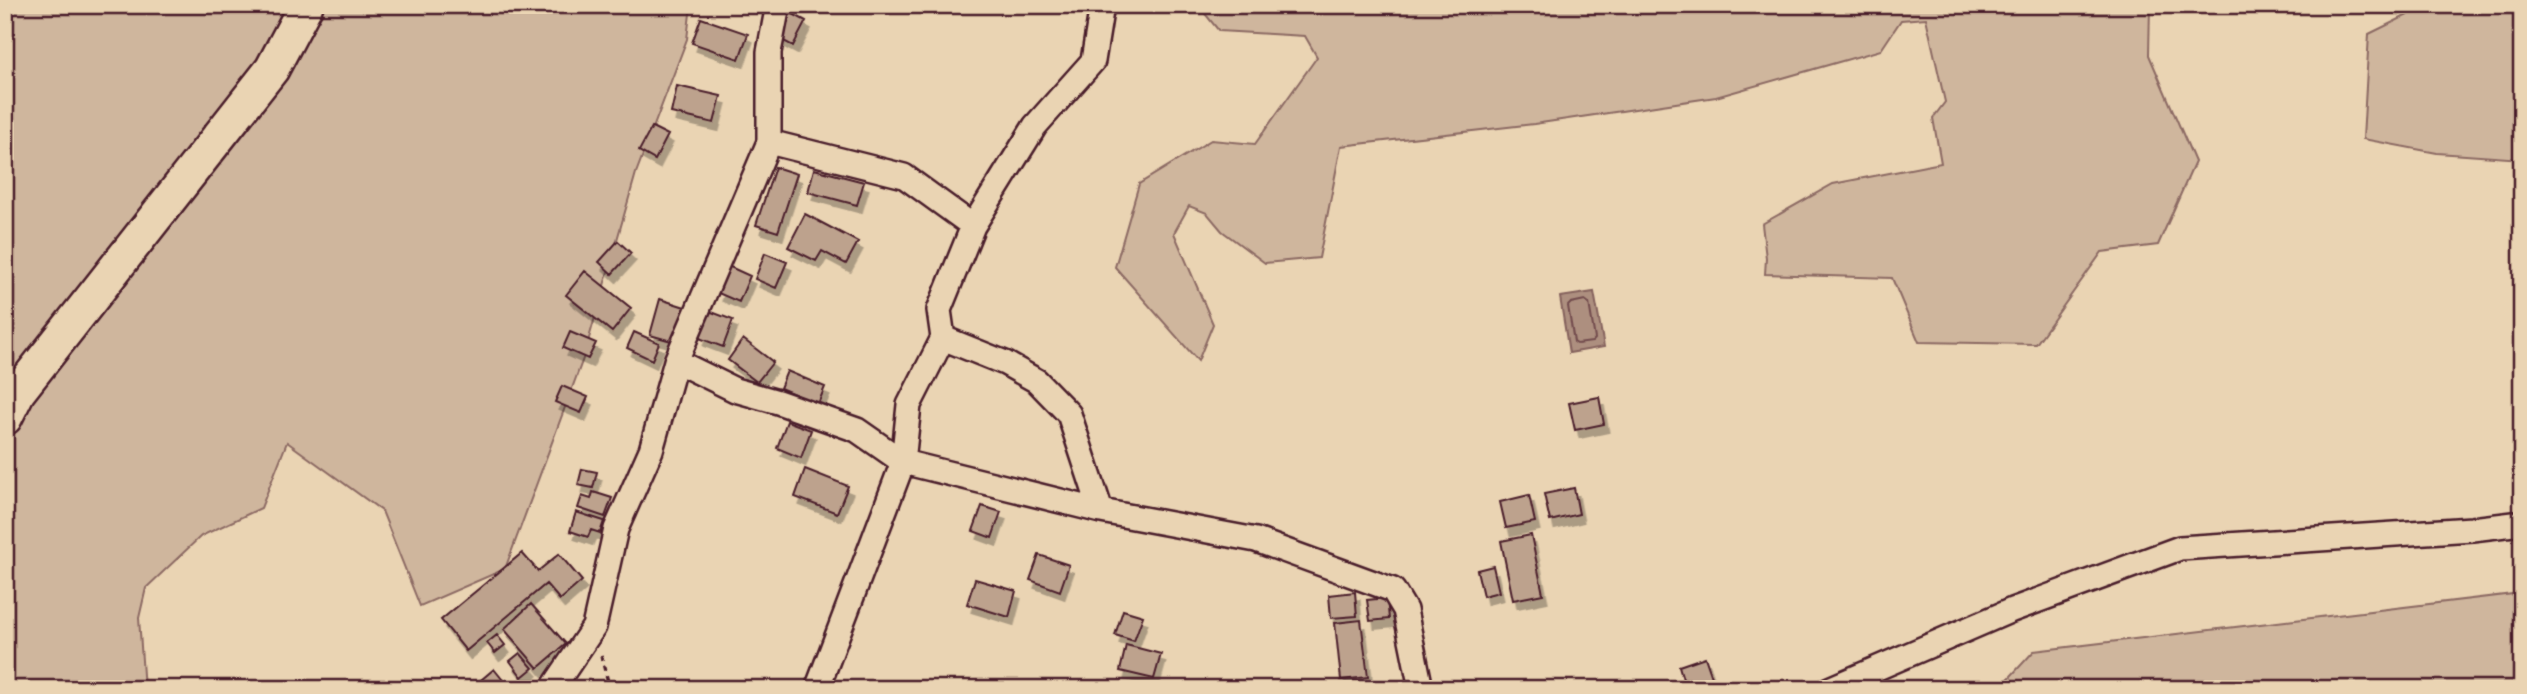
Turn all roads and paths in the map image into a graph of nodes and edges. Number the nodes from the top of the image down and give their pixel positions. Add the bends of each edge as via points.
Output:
1 (306, 5) edge
2 (778, 5) edge
3 (1102, 5) edge
4 (769, 142) junction
5 (972, 226) junction
6 (943, 338) junction
7 (676, 361) junction
8 (5, 418) edge
9 (903, 462) junction
10 (1101, 511) junction
11 (2522, 523) edge
12 (594, 627) junction
13 (552, 689) edge
14 (610, 689) edge
15 (817, 689) edge
16 (1421, 689) edge
17 (1829, 689) edge

1 - 8 street via 272,69 18,392
2 - 4 street via 769,52
3 - 5 street via 1093,61 1035,126
4 - 5 street via 904,176
4 - 7 street
5 - 6 street via 939,310
6 - 9 street via 909,405
6 - 10 street via 1037,381 1069,414
7 - 9 street via 735,390 857,430
7 - 12 street via 651,450 616,529
9 - 10 street
9 - 15 street
10 - 16 street via 1256,540 1393,590 1405,610
11 - 17 street via 2180,548 2012,610
12 - 13 street
12 - 14 path

